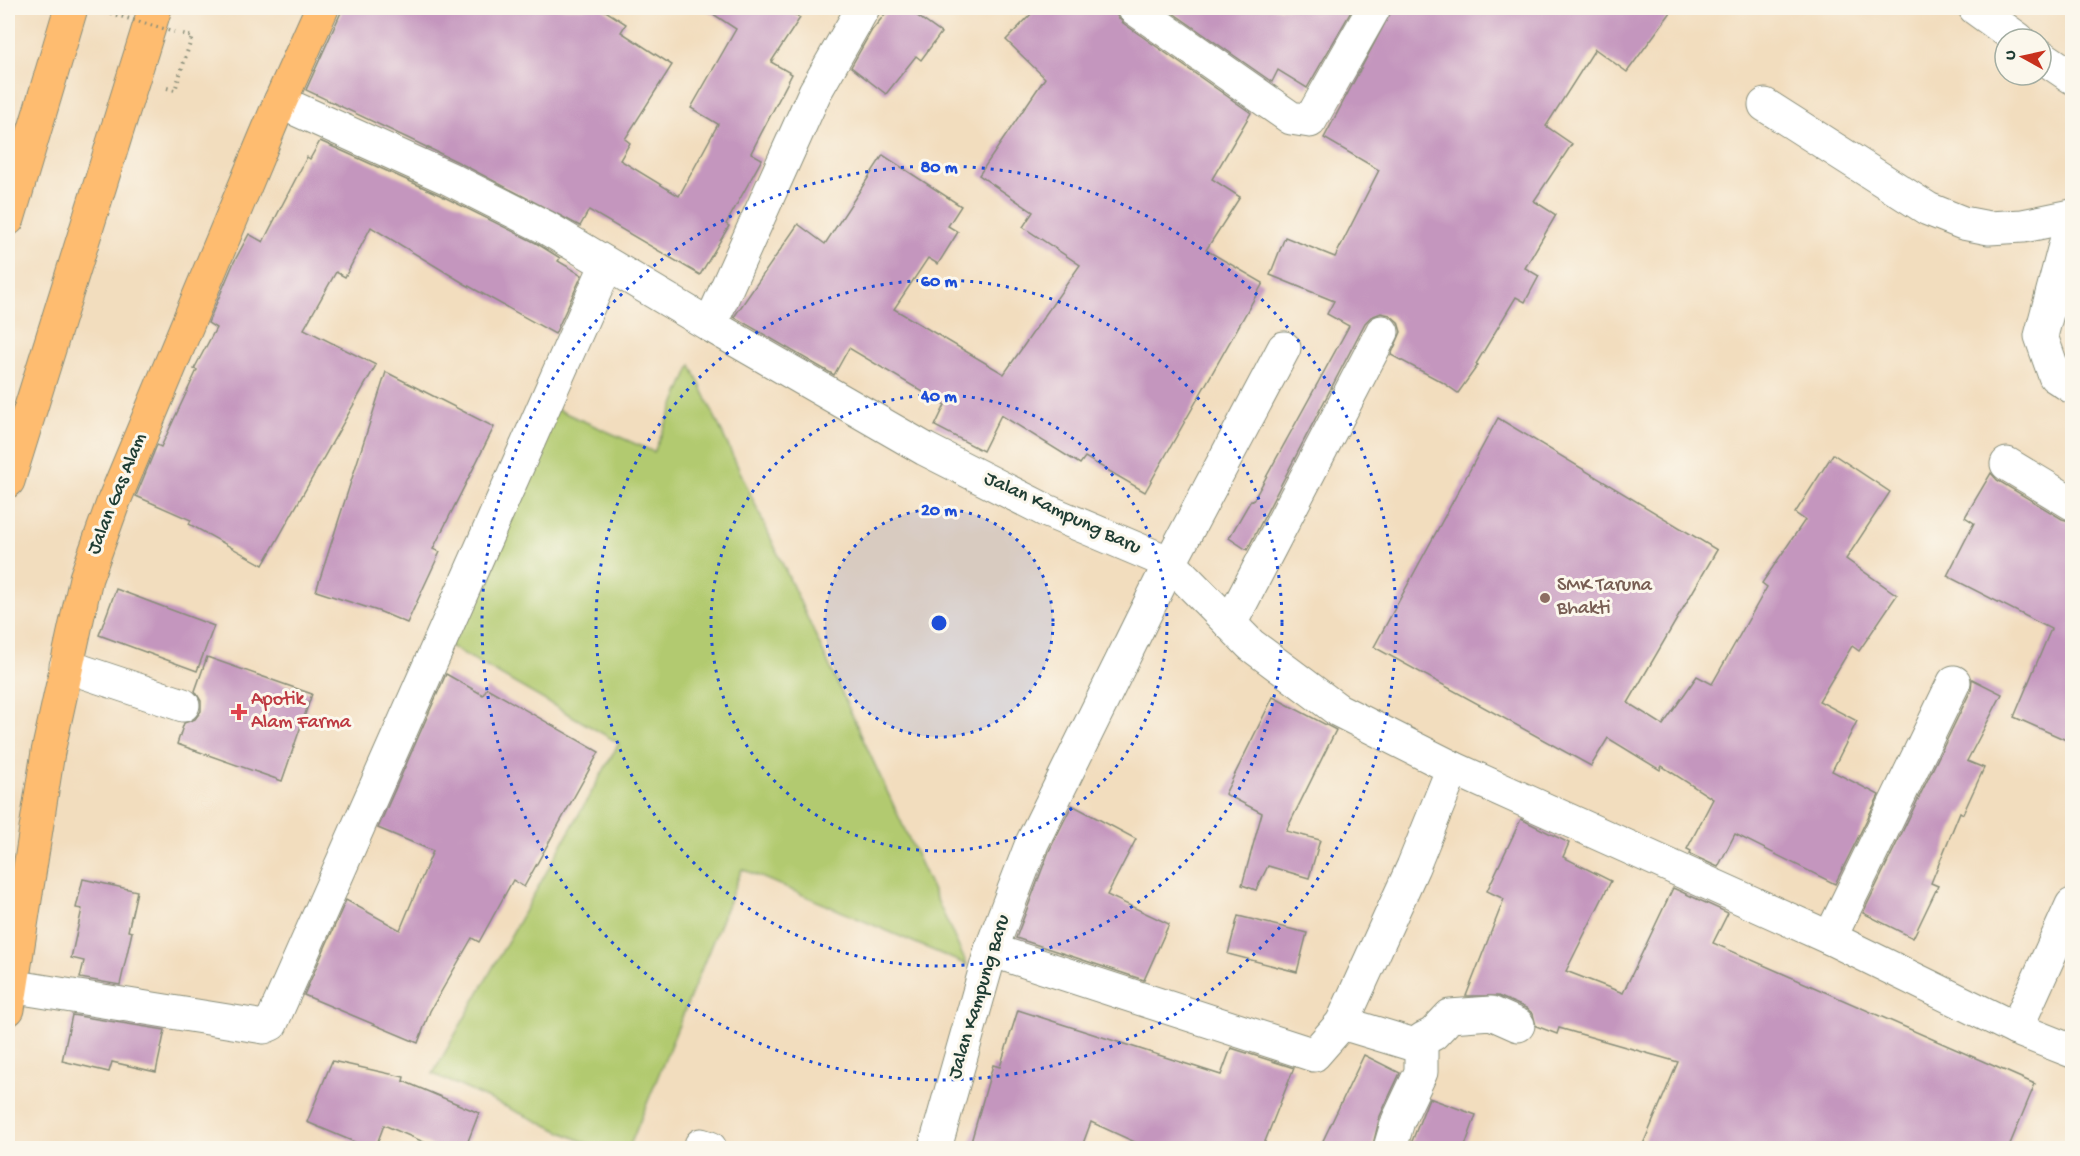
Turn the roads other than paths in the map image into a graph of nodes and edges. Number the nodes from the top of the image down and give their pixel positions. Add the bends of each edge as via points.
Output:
1 (71, 8) edge
2 (322, 8) edge
3 (863, 8) edge
4 (1134, 8) edge
5 (1374, 8) edge
6 (1975, 8) edge
7 (164, 20) edge
8 (2001, 27) edge
9 (2053, 64) edge
10 (2073, 77) edge
11 (280, 102) junction
12 (1765, 105) dead end
13 (2073, 217) edge
14 (8, 219) edge
15 (606, 266) junction
16 (710, 325) junction
17 (1382, 332) dead end
18 (1284, 348) dead end
19 (2073, 387) edge
20 (2007, 464) dead end
21 (8, 481) edge
22 (2073, 503) edge
23 (1170, 563) junction
24 (1230, 624) junction
25 (66, 666) junction
26 (1954, 682) dead end
27 (183, 705) dead end
28 (1453, 768) junction
29 (2073, 905) edge
30 (1830, 938) junction
31 (991, 950) junction
32 (9, 997) edge
33 (1342, 1023) junction
34 (1518, 1024) dead end
35 (2016, 1029) junction
36 (1421, 1047) junction
37 (2073, 1051) edge
38 (935, 1149) edge
39 (1390, 1149) edge

1 - 14 main road
2 - 11 main road, Jalan Gas Alam
3 - 16 street via 815,92
4 - 5 street via 1291,118 1310,121
6 - 8 street
7 - 21 main road
9 - 10 street
11 - 15 street, Jalan Kampung Baru via 448,178 544,227
11 - 25 main road, Jalan Gas Alam via 114,503 86,578
12 - 13 street via 1928,209 1963,223 1989,228
13 - 19 street via 2040,336 2055,376
15 - 16 street, Jalan Kampung Baru
15 - 32 street via 271,1024 264,1027
16 - 23 street, Jalan Kampung Baru via 935,454 1047,511
17 - 24 street
18 - 23 street
20 - 22 street
23 - 24 street
23 - 31 street, Jalan Kampung Baru via 1032,843
24 - 28 street via 1251,645 1338,710
25 - 27 street
25 - 32 main road, Jalan Gas Alam via 48,752
26 - 30 street
28 - 30 street
28 - 33 street
29 - 35 street
30 - 35 street
31 - 33 street via 1314,1054
31 - 38 street, Jalan Kampung Baru
33 - 36 street
34 - 36 street via 1491,1013 1450,1016 1423,1039
35 - 37 street
36 - 39 street via 1421,1072 1398,1121

